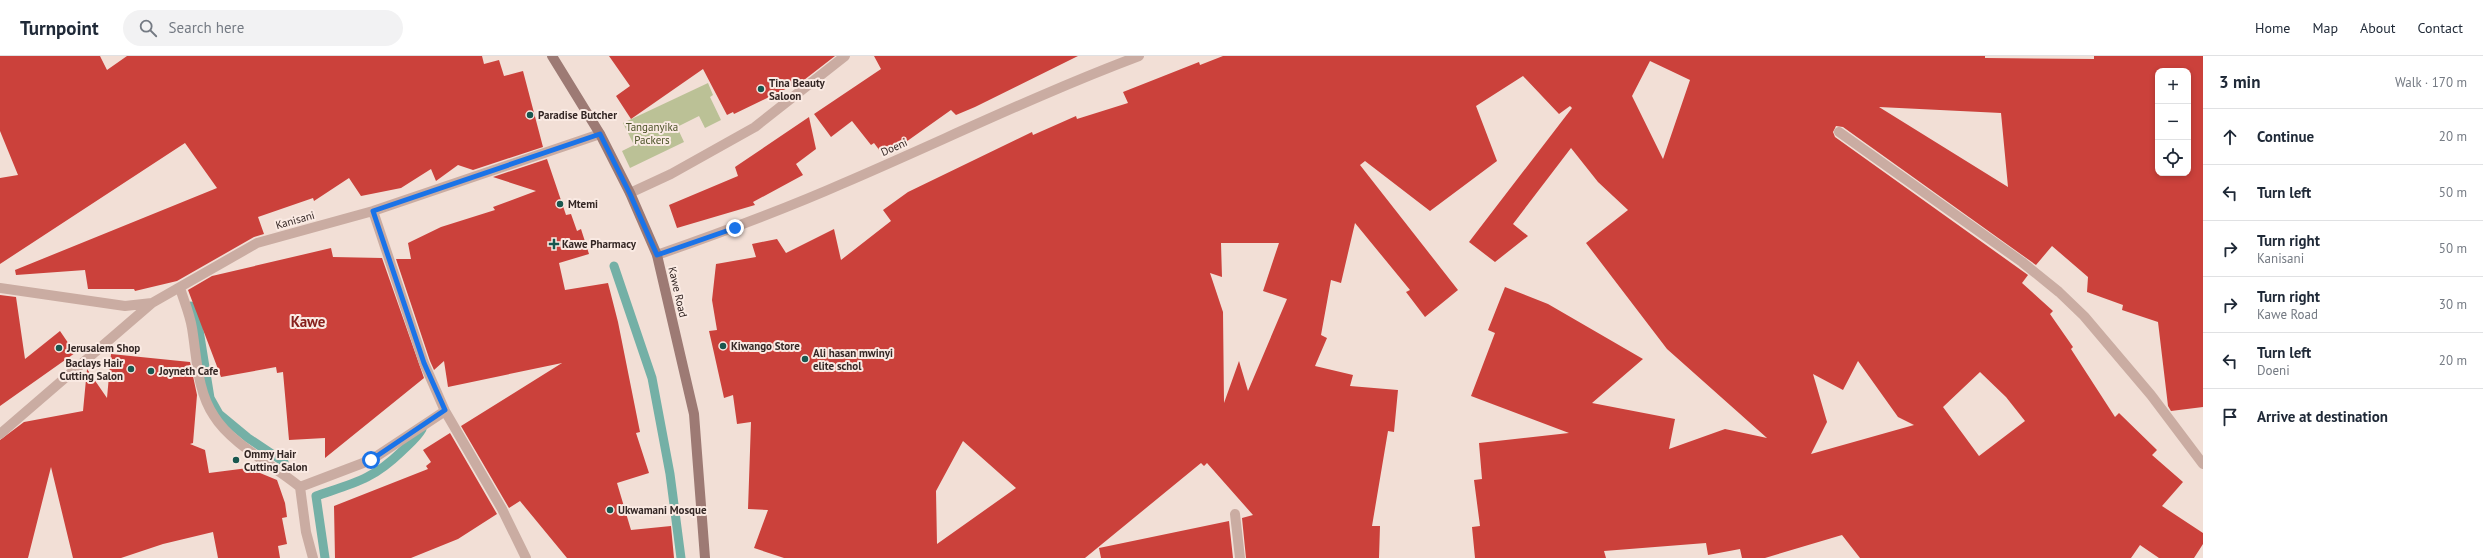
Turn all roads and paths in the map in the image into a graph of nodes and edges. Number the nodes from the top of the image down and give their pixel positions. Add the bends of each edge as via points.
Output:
1 (552, 56) edge
2 (845, 56) edge
3 (1139, 56) edge
4 (1839, 132) dead end
5 (600, 134) junction
6 (630, 194) junction
7 (373, 211) junction
8 (657, 255) junction
9 (0, 288) edge
10 (180, 288) junction
11 (152, 303) junction
12 (445, 410) junction
13 (0, 434) edge
14 (2203, 464) edge
15 (300, 487) junction
16 (1235, 514) dead end
17 (313, 558) edge
18 (526, 558) edge
19 (705, 558) edge
20 (1240, 558) edge

1 - 5 main road, Kawe Road
2 - 6 street via 755,127
3 - 8 street, Doeni via 1015,106 836,187 735,228
4 - 14 street via 2022,262 2059,292 2084,316 2141,383
5 - 6 main road, Kawe Road
5 - 7 street, Kanisani
6 - 8 main road, Kawe Road
7 - 10 street, Kanisani via 257,243
7 - 12 street via 424,363
8 - 19 main road, Kawe Road via 694,414
9 - 11 street, Kanisani via 126,306
10 - 11 street, Kanisani
10 - 15 street via 192,326 200,381 214,418 236,440
11 - 13 street
12 - 15 street via 371,460
12 - 18 street via 502,509
15 - 17 street via 306,532
16 - 20 street

